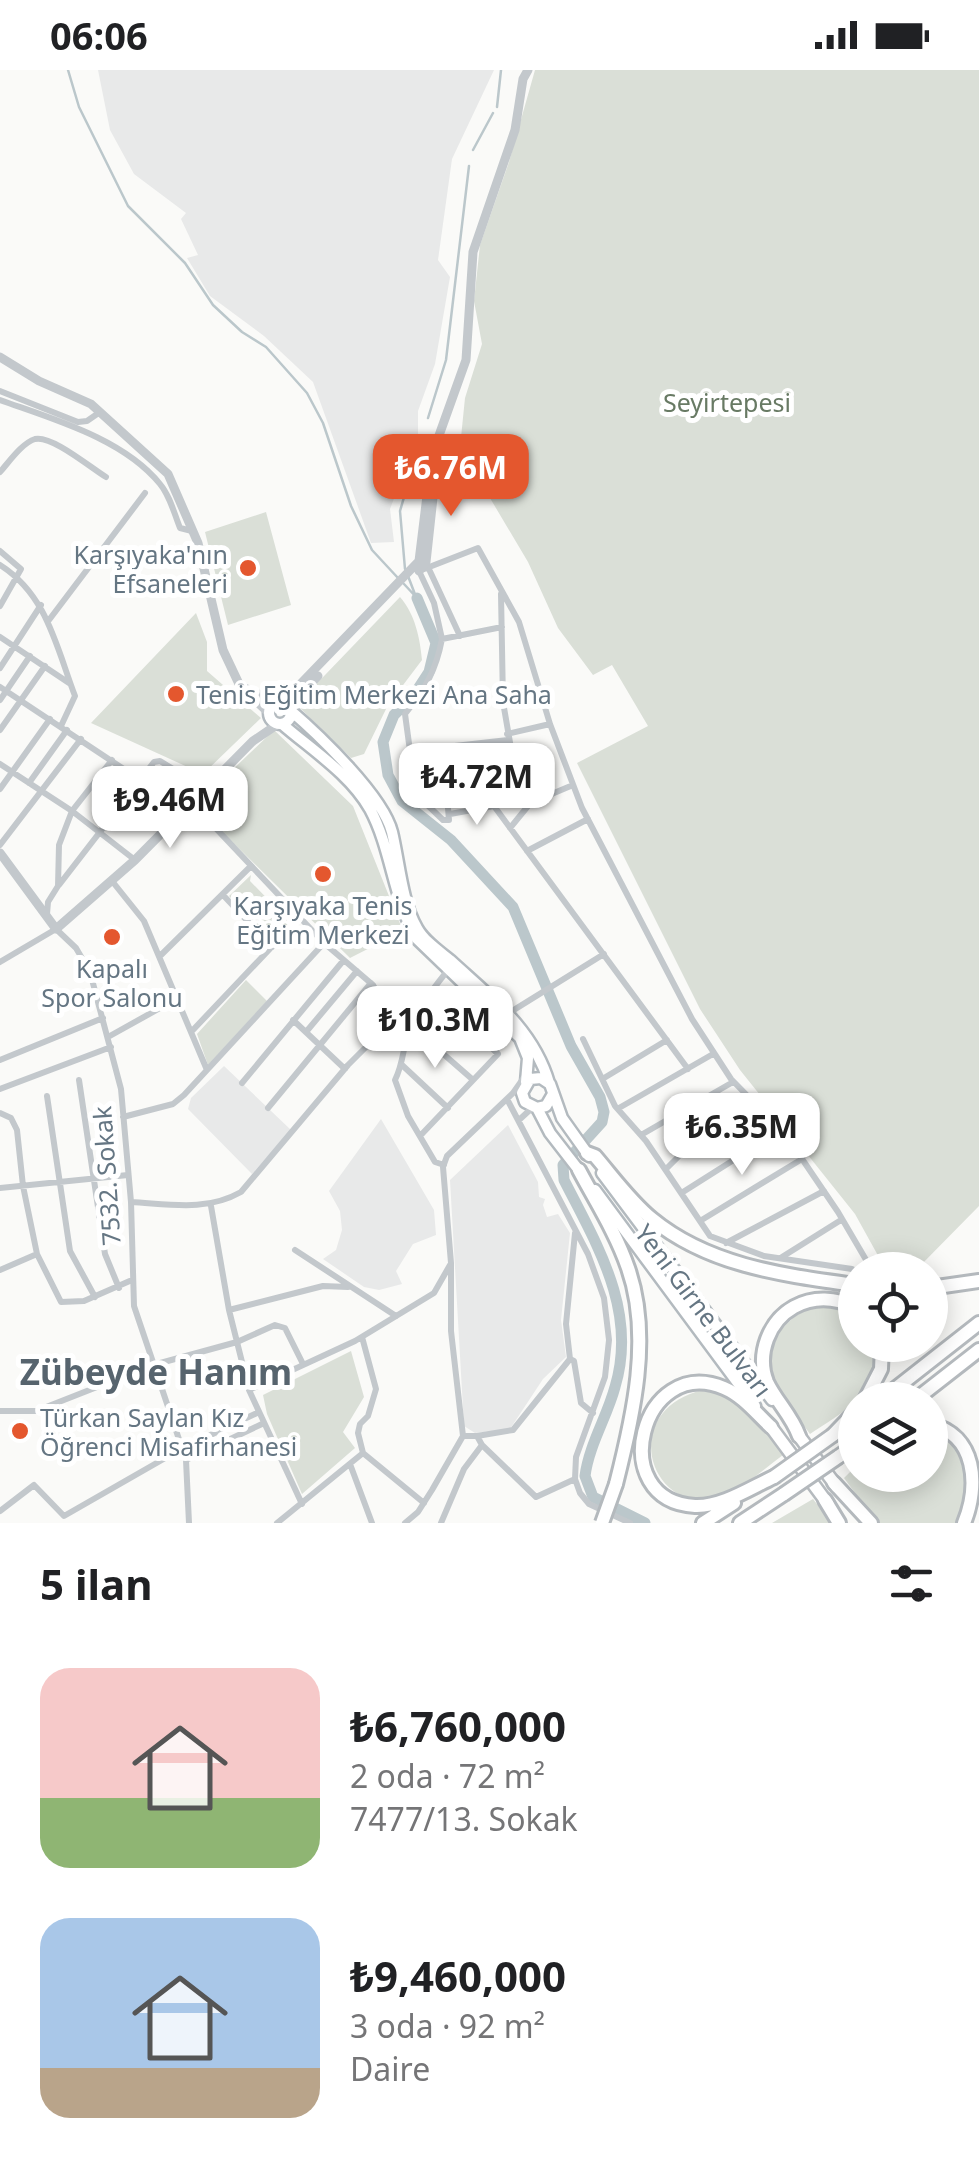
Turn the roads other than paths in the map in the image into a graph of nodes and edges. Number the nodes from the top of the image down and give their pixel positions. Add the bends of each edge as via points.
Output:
1 (528, 70) edge
2 (0, 357) edge
3 (0, 391) edge
4 (0, 400) edge
5 (100, 412) junction
6 (0, 472) edge
7 (106, 477) dead end
8 (145, 492) dead end
9 (193, 531) junction
10 (0, 551) edge
11 (0, 565) edge
12 (418, 571) junction
13 (19, 577) junction
14 (501, 588) junction
15 (0, 606) edge
16 (41, 606) junction
17 (48, 621) junction
18 (502, 628) junction
19 (460, 636) junction
20 (0, 637) edge
21 (442, 640) junction
22 (14, 645) junction
23 (30, 656) junction
24 (45, 666) junction
25 (0, 668) edge
26 (70, 684) junction
27 (240, 686) junction
28 (3, 690) edge
29 (0, 700) edge
30 (22, 701) junction
31 (285, 705) junction
32 (50, 719) junction
33 (275, 719) junction
34 (550, 724) junction
35 (64, 728) junction
36 (0, 730) edge
37 (508, 737) junction
38 (81, 740) junction
39 (478, 745) junction
40 (444, 749) junction
41 (112, 760) junction
42 (0, 764) edge
43 (12, 772) junction
44 (140, 778) junction
45 (414, 778) dead end
46 (29, 783) junction
47 (573, 785) junction
48 (0, 788) edge
49 (204, 788) junction
50 (42, 792) junction
51 (528, 804) junction
52 (187, 805) junction
53 (494, 806) junction
54 (72, 812) junction
55 (450, 814) junction
56 (588, 819) junction
57 (510, 828) junction
58 (99, 834) junction
59 (0, 844) edge
60 (527, 851) junction
61 (0, 853) edge
62 (135, 860) junction
63 (251, 866) junction
64 (112, 880) junction
65 (58, 886) junction
66 (223, 894) junction
67 (300, 917) junction
68 (56, 929) junction
69 (324, 943) junction
70 (272, 946) junction
71 (604, 954) junction
72 (160, 956) junction
73 (344, 960) junction
74 (0, 962) edge
75 (448, 969) junction
76 (357, 971) junction
77 (371, 984) junction
78 (432, 990) junction
79 (178, 998) junction
80 (509, 1013) junction
81 (103, 1018) junction
82 (293, 1020) junction
83 (192, 1031) junction
84 (306, 1032) junction
85 (404, 1032) junction
86 (108, 1037) junction
87 (583, 1039) dead end
88 (668, 1040) junction
89 (319, 1044) junction
90 (111, 1047) junction
91 (713, 1054) junction
92 (0, 1060) edge
93 (402, 1065) junction
94 (345, 1069) junction
95 (688, 1069) junction
96 (207, 1070) junction
97 (604, 1078) junction
98 (472, 1079) junction
99 (80, 1080) dead end
100 (242, 1082) dead end
101 (524, 1082) junction
102 (734, 1082) junction
103 (0, 1089) edge
104 (551, 1089) junction
105 (47, 1096) dead end
106 (507, 1099) junction
107 (268, 1108) dead end
108 (448, 1108) junction
109 (534, 1108) junction
110 (618, 1108) junction
111 (760, 1109) junction
112 (0, 1113) edge
113 (123, 1117) junction
114 (672, 1118) junction
115 (519, 1120) junction
116 (781, 1130) junction
117 (641, 1135) junction
118 (420, 1136) junction
119 (688, 1148) junction
120 (587, 1153) junction
121 (802, 1160) junction
122 (444, 1165) junction
123 (576, 1166) junction
124 (666, 1169) junction
125 (128, 1175) junction
126 (94, 1178) junction
127 (60, 1182) junction
128 (23, 1186) junction
129 (0, 1188) edge
130 (824, 1191) junction
131 (683, 1192) junction
132 (131, 1202) junction
133 (211, 1206) junction
134 (841, 1220) junction
135 (700, 1222) junction
136 (575, 1231) junction
137 (725, 1243) junction
138 (295, 1250) dead end
139 (861, 1252) edge
140 (36, 1254) junction
141 (781, 1258) junction
142 (451, 1264) junction
143 (838, 1267) edge
144 (0, 1270) edge
145 (132, 1280) junction
146 (979, 1281) edge
147 (838, 1282) edge
148 (948, 1285) edge
149 (119, 1288) junction
150 (348, 1288) junction
151 (95, 1297) junction
152 (838, 1300) edge
153 (228, 1310) junction
154 (396, 1316) junction
155 (979, 1323) edge
156 (362, 1337) junction
157 (237, 1342) junction
158 (979, 1350) edge
159 (570, 1359) junction
160 (303, 1364) junction
161 (153, 1365) junction
162 (905, 1382) edge
163 (938, 1382) edge
164 (249, 1390) junction
165 (0, 1411) edge
166 (257, 1413) junction
167 (593, 1414) junction
168 (262, 1424) junction
169 (770, 1427) junction
170 (838, 1430) edge
171 (838, 1432) edge
172 (948, 1432) edge
173 (833, 1435) junction
174 (462, 1436) junction
175 (477, 1436) junction
176 (799, 1436) junction
177 (482, 1445) junction
178 (181, 1449) junction
179 (363, 1454) junction
180 (838, 1457) edge
181 (186, 1460) junction
182 (350, 1464) junction
183 (774, 1477) junction
184 (575, 1478) junction
185 (834, 1483) junction
186 (784, 1494) junction
187 (825, 1500) joint
188 (424, 1503) junction
189 (302, 1504) junction
190 (0, 1511) edge
191 (188, 1523) edge
192 (277, 1523) edge
193 (372, 1523) edge
194 (405, 1523) edge
195 (441, 1523) edge
196 (602, 1523) edge
197 (630, 1523) edge
198 (702, 1523) edge
199 (740, 1523) edge
200 (756, 1523) edge
201 (841, 1523) edge
202 (862, 1523) edge
203 (871, 1523) edge
204 (964, 1523) edge

1 - 12 street via 515,130 472,252 466,360 435,445
2 - 5 street
3 - 5 street via 78,422
4 - 9 street via 111,446 161,485 180,528
5 - 9 street via 168,474
6 - 7 street via 42,439
8 - 17 street
9 - 27 street via 222,650
10 - 13 street via 21,569
11 - 13 street
12 - 14 street via 478,548
12 - 19 street
12 - 21 street
12 - 31 street
13 - 15 street
13 - 16 street
14 - 18 street
14 - 34 street via 519,622
16 - 17 street
16 - 22 street
17 - 26 street
18 - 19 street
18 - 37 street
19 - 21 street
20 - 22 street
21 - 40 street via 429,684 406,714 410,751
22 - 23 street
22 - 25 street
23 - 24 street
23 - 28 street
24 - 26 street
24 - 30 street
26 - 35 street via 74,701
27 - 31 street
27 - 33 street
28 - 29 street
28 - 30 street
30 - 32 street
30 - 36 street
31 - 33 main road
31 - 33 main road via 288,720
31 - 80 main road, Yeni Girne Bulvarı via 339,757 391,828 416,928
32 - 35 street
32 - 43 street
33 - 49 street
33 - 75 main road via 353,784 370,808 407,924
34 - 37 street
34 - 47 street
35 - 38 street
35 - 46 street
37 - 39 street
37 - 51 street
38 - 41 street
38 - 50 street
39 - 40 street
39 - 53 street via 483,788
40 - 55 street
41 - 44 street
41 - 54 street
42 - 43 street
43 - 46 street
43 - 48 street
44 - 49 street via 158,760
44 - 52 street
44 - 58 street
45 - 55 street via 421,800 444,820
46 - 50 street
47 - 51 street
47 - 56 street
49 - 52 street
50 - 54 street
50 - 59 street
51 - 57 street
52 - 62 street
52 - 63 street
53 - 55 street
53 - 57 street
54 - 58 street
54 - 65 street via 59,845
56 - 60 street
56 - 91 street
57 - 60 street
58 - 62 street
58 - 65 street
60 - 71 street
61 - 68 street, 7532. Sokak
62 - 64 street
63 - 66 street
63 - 67 street
64 - 68 street
64 - 72 street via 136,908
65 - 68 street via 46,909
66 - 70 street
66 - 72 street
67 - 69 street
67 - 70 street
68 - 74 street
68 - 81 street, 7532. Sokak via 90,972
69 - 73 street
69 - 96 street
70 - 83 street
71 - 80 street
71 - 88 street
72 - 79 street
73 - 76 street
73 - 82 street
75 - 78 street
75 - 101 main road via 520,1038 528,1058
76 - 77 street
76 - 84 street
77 - 85 street
77 - 89 street
78 - 85 street
78 - 98 street via 498,1054
79 - 83 street
79 - 86 street
80 - 104 main road, Yeni Girne Bulvarı via 531,1041
81 - 86 street, 7532. Sokak
81 - 92 street
82 - 84 street
82 - 100 street
83 - 96 street
84 - 89 street
85 - 93 street
85 - 94 street via 374,1036
85 - 98 street via 417,1031
86 - 90 street, 7532. Sokak
87 - 97 street
88 - 95 street
88 - 97 street
89 - 94 street
89 - 107 street
90 - 103 street
90 - 113 street, 7532. Sokak
91 - 95 street
91 - 102 street
93 - 108 street
93 - 118 street via 396,1091
94 - 133 street via 241,1192
95 - 110 street
96 - 113 street via 173,1104
97 - 110 street
98 - 108 street
99 - 126 street
101 - 104 main road via 536,1078
101 - 106 street
101 - 109 main road via 523,1098
102 - 111 street
102 - 114 street
104 - 109 main road via 550,1102
104 - 120 main road, Yeni Girne Bulvarı
105 - 127 street
106 - 115 street
106 - 122 street
108 - 118 street
109 - 115 street
109 - 123 main road, Yeni Girne Bulvarı
110 - 117 street
111 - 116 street
111 - 119 street
112 - 128 street via 16,1130
113 - 125 street, 7532. Sokak
114 - 117 street
114 - 119 street
115 - 136 street
116 - 121 street
116 - 131 street
117 - 124 street
118 - 122 street
119 - 124 street
120 - 147 highway via 653,1219 704,1251
120 - 176 main road, Yeni Girne Bulvarı
121 - 130 street
121 - 135 street
122 - 142 street
123 - 169 main road, Yeni Girne Bulvarı
123 - 196 highway, bridge via 620,1246 638,1313 636,1378
124 - 131 street
125 - 126 street
125 - 132 street, 7532. Sokak
126 - 127 street
126 - 149 street via 105,1254
127 - 128 street
127 - 151 street via 70,1251
128 - 129 street
128 - 140 street
130 - 134 street
130 - 137 street
131 - 135 street
132 - 133 street
132 - 145 street, 7532. Sokak
133 - 153 street
134 - 139 street
134 - 141 street
135 - 137 street
136 - 159 street via 566,1324
136 - 167 street via 604,1298 609,1340
137 - 141 street
138 - 150 street
140 - 144 street
140 - 151 street via 61,1302
141 - 143 street
142 - 154 street via 434,1293
142 - 174 street
145 - 149 street
145 - 161 street, 7532. Sokak
146 - 148 highway
149 - 151 street
150 - 153 street via 323,1286
150 - 154 street
152 - 176 highway via 791,1308 764,1346 766,1378
153 - 157 street
154 - 156 street
155 - 162 highway
156 - 160 street
156 - 179 street via 376,1389 358,1433
157 - 160 street via 281,1325
157 - 161 street
157 - 164 street
158 - 163 highway
159 - 167 street via 581,1403
159 - 175 street via 513,1430
160 - 164 street
161 - 165 street via 36,1411
161 - 178 street, 7532. Sokak
164 - 166 street
166 - 168 street
166 - 178 street
167 - 184 street
168 - 181 street
168 - 189 street
169 - 183 highway via 728,1390 694,1384 664,1397 640,1445 656,1486 685,1504 717,1504
169 - 187 main road, Yeni Girne Bulvarı
170 - 173 highway
171 - 173 highway
172 - 204 highway via 973,1460 978,1489
173 - 183 highway, bridge
174 - 175 street
174 - 188 street
175 - 177 street
176 - 185 main road, Yeni Girne Bulvarı
177 - 184 street via 536,1497
177 - 195 street
178 - 181 street, 7532. Sokak
178 - 190 street via 64,1516 34,1485
179 - 182 street
179 - 188 street
180 - 186 highway, bridge
181 - 191 street, 7532. Sokak
182 - 189 street
182 - 193 street
183 - 198 highway
184 - 197 street via 590,1504
185 - 202 main road, Yeni Girne Bulvarı
185 - 203 highway
186 - 199 highway
186 - 200 highway
187 - 201 highway
188 - 194 street
189 - 192 street

